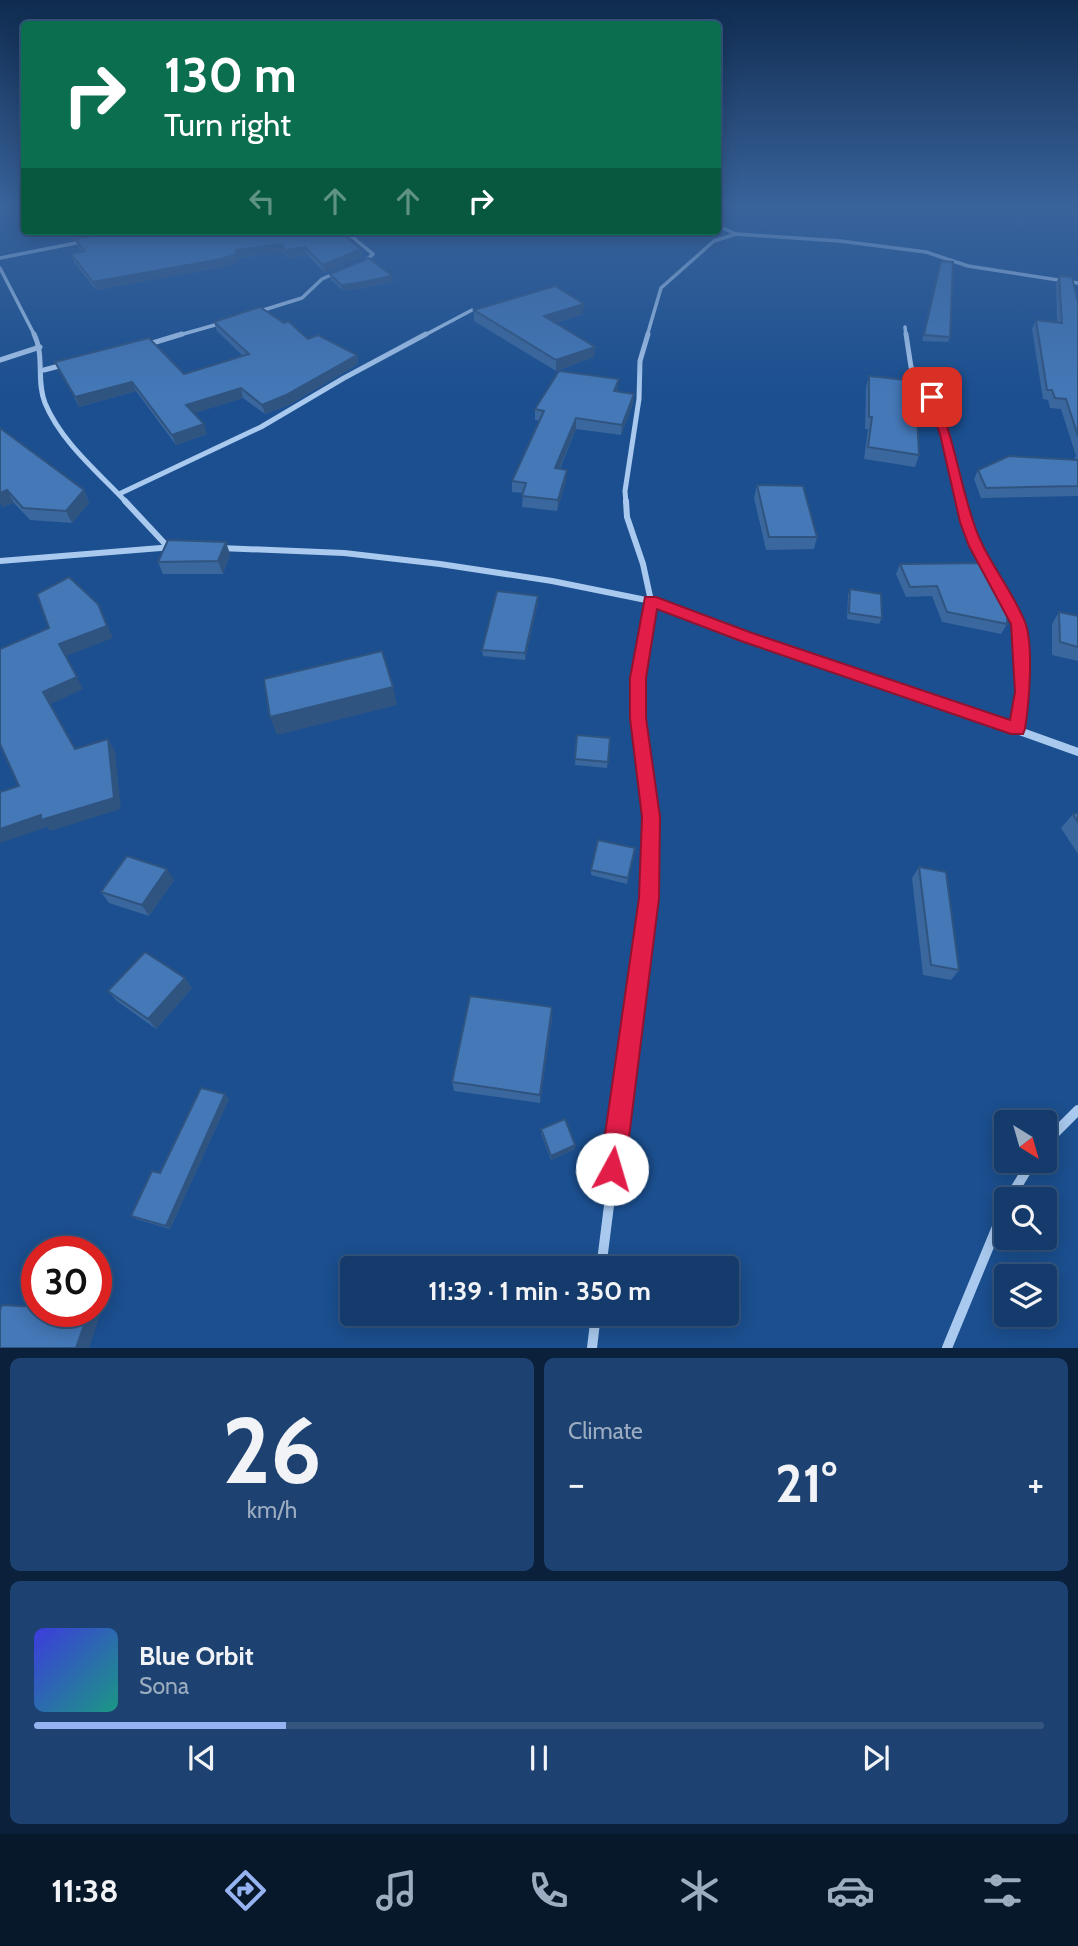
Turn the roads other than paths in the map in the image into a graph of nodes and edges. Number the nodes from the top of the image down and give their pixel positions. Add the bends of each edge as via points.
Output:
1 (0, 269) edge
2 (680, 269) edge
3 (987, 269) edge
4 (343, 271) edge
5 (1078, 283) edge
6 (472, 310) edge
7 (247, 315) edge
8 (223, 323) edge
9 (905, 327) dead end
10 (141, 346) edge
11 (40, 347) junction
12 (0, 360) edge
13 (71, 363) edge
14 (44, 370) junction
15 (119, 494) junction
16 (168, 547) junction
17 (180, 548) edge
18 (205, 548) edge
19 (0, 561) edge
20 (994, 579) edge
21 (1001, 590) edge
22 (650, 601) junction
23 (1017, 729) junction
24 (1078, 752) edge
25 (1078, 1110) edge
26 (1057, 1131) edge
27 (994, 1234) edge
28 (602, 1256) edge
29 (595, 1326) edge
30 (592, 1348) edge
31 (947, 1348) edge

1 - 11 street
2 - 22 street via 661,288 640,360 626,504
3 - 5 street
4 - 7 street via 322,279 302,298
6 - 15 street via 261,428
8 - 10 street
9 - 20 street via 911,367 932,397 946,434 966,522
11 - 12 street
11 - 14 street
13 - 14 street
14 - 15 street via 44,401 51,415
15 - 16 street
16 - 17 street
16 - 19 street
18 - 22 street via 344,553 440,564
21 - 23 street via 1018,624 1021,642 1023,692
22 - 23 street
22 - 28 street via 638,678 638,718 651,817 649,898
23 - 24 street
25 - 26 street
27 - 31 street
29 - 30 street

